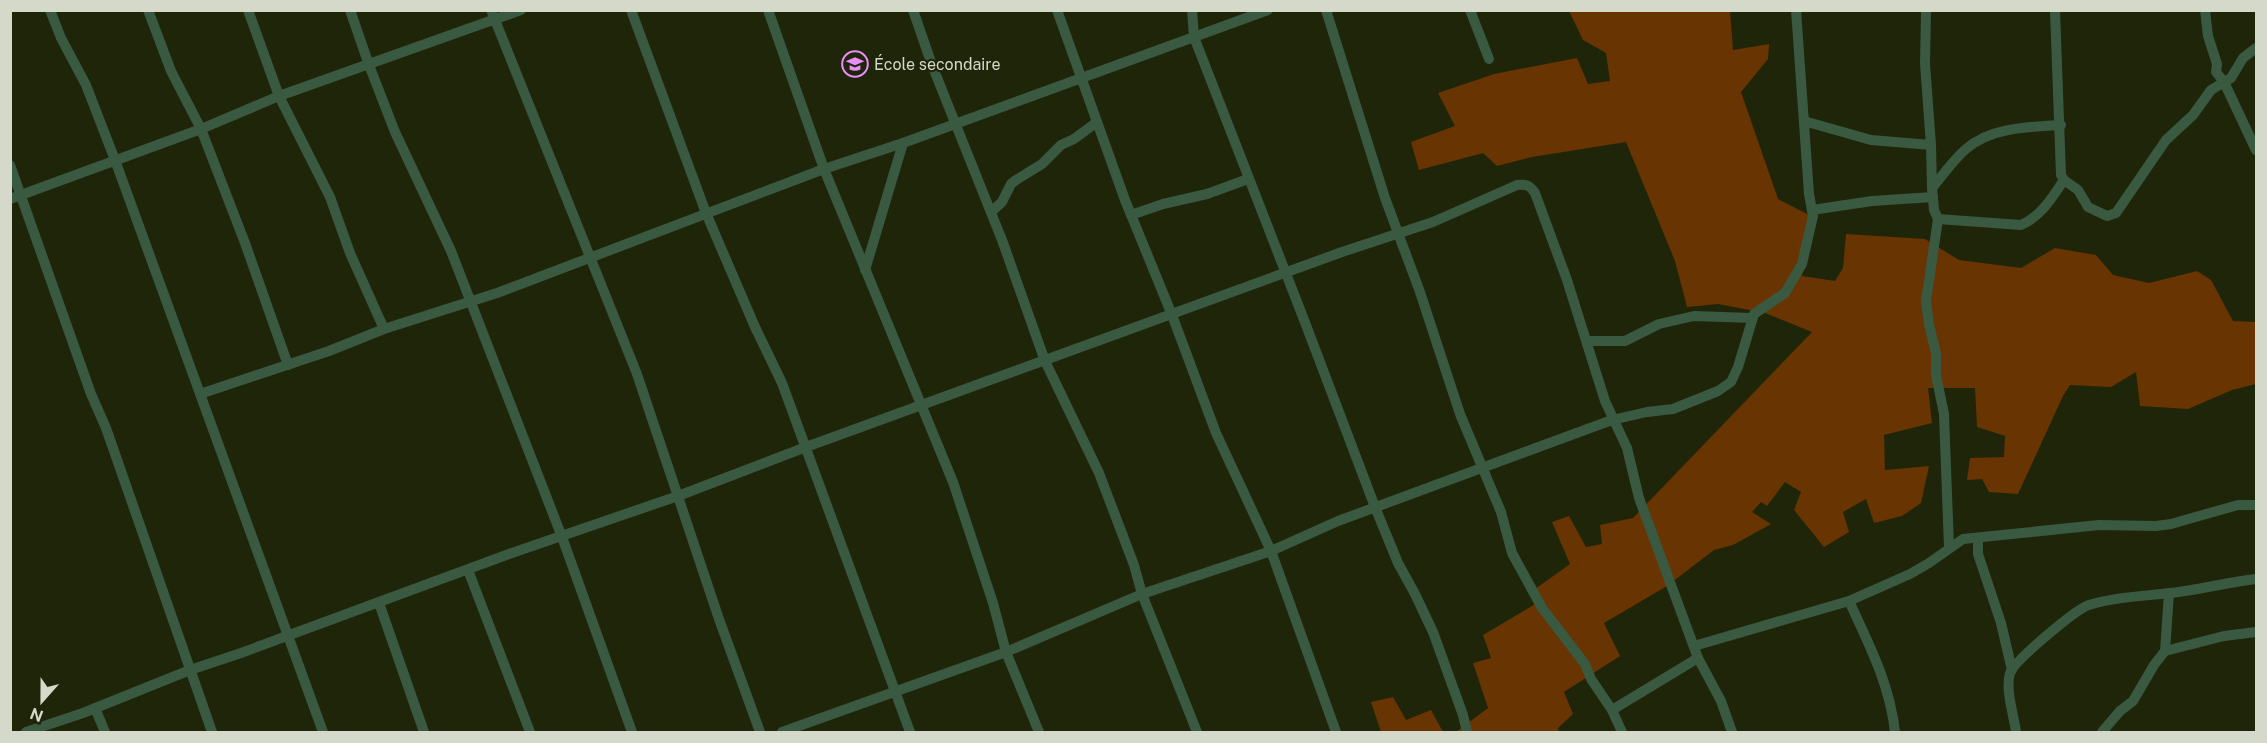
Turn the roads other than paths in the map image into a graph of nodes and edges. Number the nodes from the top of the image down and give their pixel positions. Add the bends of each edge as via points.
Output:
1 (50, 10) edge
2 (148, 10) edge
3 (248, 10) edge
4 (350, 10) edge
5 (521, 10) edge
6 (631, 10) edge
7 (768, 10) edge
8 (913, 10) edge
9 (1057, 10) edge
10 (1192, 10) edge
11 (1269, 10) edge
12 (1326, 10) edge
13 (1470, 10) edge
14 (1796, 10) edge
15 (1926, 10) edge
16 (2055, 10) edge
17 (2205, 10) edge
18 (493, 15) edge
19 (1194, 37) junction
20 (2256, 48) edge
21 (1490, 59) dead end
22 (369, 65) junction
23 (1082, 79) junction
24 (2224, 82) junction
25 (279, 96) junction
26 (1804, 121) junction
27 (1097, 122) junction
28 (956, 123) junction
29 (2061, 125) junction
30 (201, 129) junction
31 (903, 143) junction
32 (1931, 144) junction
33 (2256, 150) edge
34 (115, 160) junction
35 (10, 165) edge
36 (824, 169) junction
37 (1248, 179) junction
38 (2064, 180) junction
39 (1932, 193) junction
40 (21, 195) junction
41 (10, 199) edge
42 (1812, 210) junction
43 (991, 212) junction
44 (706, 213) junction
45 (1131, 214) junction
46 (1938, 219) junction
47 (1399, 232) junction
48 (589, 257) junction
49 (865, 270) junction
50 (1286, 273) junction
51 (470, 301) junction
52 (1172, 315) junction
53 (1752, 318) junction
54 (384, 329) junction
55 (1587, 342) junction
56 (1045, 361) junction
57 (288, 365) junction
58 (200, 394) junction
59 (921, 406) junction
60 (1612, 420) junction
61 (806, 447) junction
62 (1482, 468) junction
63 (678, 496) junction
64 (2256, 505) edge
65 (1375, 507) junction
66 (562, 537) junction
67 (1978, 538) junction
68 (1949, 547) junction
69 (1271, 551) junction
70 (468, 570) junction
71 (2256, 579) edge
72 (2169, 593) junction
73 (1142, 594) junction
74 (1849, 601) junction
75 (379, 603) junction
76 (2256, 632) edge
77 (288, 634) junction
78 (1694, 646) junction
79 (2165, 651) junction
80 (1006, 652) junction
81 (1698, 658) junction
82 (190, 670) junction
83 (2012, 670) junction
84 (896, 691) junction
85 (95, 708) junction
86 (1612, 710) junction
87 (83, 712) junction
88 (98, 719) junction
89 (26, 732) edge
90 (105, 732) edge
91 (212, 732) edge
92 (323, 732) edge
93 (424, 732) edge
94 (530, 732) edge
95 (632, 732) edge
96 (760, 732) edge
97 (782, 732) edge
98 (910, 732) edge
99 (1039, 732) edge
100 (1197, 732) edge
101 (1336, 732) edge
102 (1467, 732) edge
103 (1622, 732) edge
104 (1732, 732) edge
105 (1895, 732) edge
106 (2016, 732) edge
107 (2102, 732) edge

1 - 34 street via 60,38 86,85
2 - 30 street via 171,71
3 - 25 street
4 - 22 street
5 - 18 street
6 - 44 street
7 - 36 street
8 - 28 street
9 - 23 street
10 - 19 street
11 - 19 street
12 - 47 street
13 - 21 street
14 - 26 street
15 - 32 street via 1924,64
16 - 29 street
17 - 24 street via 2216,72
18 - 22 street
18 - 48 street
19 - 23 street
19 - 37 street
20 - 24 street
22 - 25 street
22 - 51 street via 452,250
23 - 27 street
23 - 28 street
24 - 33 street
24 - 38 street via 2211,90 2193,115 2166,140 2116,213 2107,216 2088,207 2078,190
25 - 30 street
25 - 54 street via 330,197
26 - 32 street via 1870,140
26 - 42 street
27 - 43 street via 1011,184 1002,202
27 - 45 street
28 - 31 street
28 - 43 street
29 - 38 street via 2060,167
29 - 39 street via 2021,127 1979,140 1957,158
30 - 34 street
30 - 57 street
31 - 36 street
31 - 49 street
32 - 39 street
34 - 40 street
34 - 58 street
35 - 40 street
36 - 44 street
36 - 49 street
37 - 45 street
37 - 50 street
38 - 46 street via 2044,208 2021,225
39 - 42 street
39 - 46 street
40 - 41 street
40 - 82 street
42 - 53 street via 1802,264 1785,293
43 - 56 street
44 - 48 street
44 - 61 street via 782,383
45 - 52 street
46 - 68 street via 1926,301 1944,414
47 - 50 street
47 - 55 street via 1461,211 1517,185 1531,186
47 - 62 street
48 - 51 street
48 - 63 street via 637,374
49 - 59 street
50 - 52 street
50 - 65 street
51 - 54 street
51 - 66 street
52 - 56 street
52 - 69 street via 1220,442
53 - 55 street via 1694,316 1659,324 1624,341
53 - 60 street via 1735,376 1726,386 1673,409
54 - 57 street
55 - 60 street
56 - 59 street
56 - 73 street via 1103,483
57 - 58 street
58 - 77 street
59 - 61 street
59 - 80 street via 953,482
60 - 62 street
60 - 78 street via 1627,448 1639,498
61 - 63 street
61 - 84 street
62 - 65 street
62 - 86 street via 1501,512 1512,553 1542,608 1585,664
63 - 66 street
63 - 96 street
64 - 67 street via 2238,505 2156,526 2099,525
65 - 69 street
65 - 102 street via 1433,632
66 - 70 street
66 - 95 street
67 - 68 street via 1963,538
67 - 83 street via 1979,560
68 - 74 street via 1910,574
69 - 73 street
69 - 101 street
70 - 75 street
70 - 94 street
71 - 72 street
72 - 79 street
72 - 83 street via 2084,607 2031,649
73 - 80 street
73 - 100 street
74 - 78 street
74 - 105 street via 1883,676
75 - 77 street
75 - 93 street
76 - 79 street
77 - 82 street
77 - 92 street
78 - 81 street
79 - 107 street via 2133,701
80 - 84 street
80 - 99 street
81 - 86 street
81 - 104 street
82 - 85 street
82 - 91 street
83 - 106 street via 2009,683
84 - 97 street
84 - 98 street
85 - 87 street
85 - 88 street
86 - 103 street
87 - 88 street
87 - 89 street
88 - 90 street

